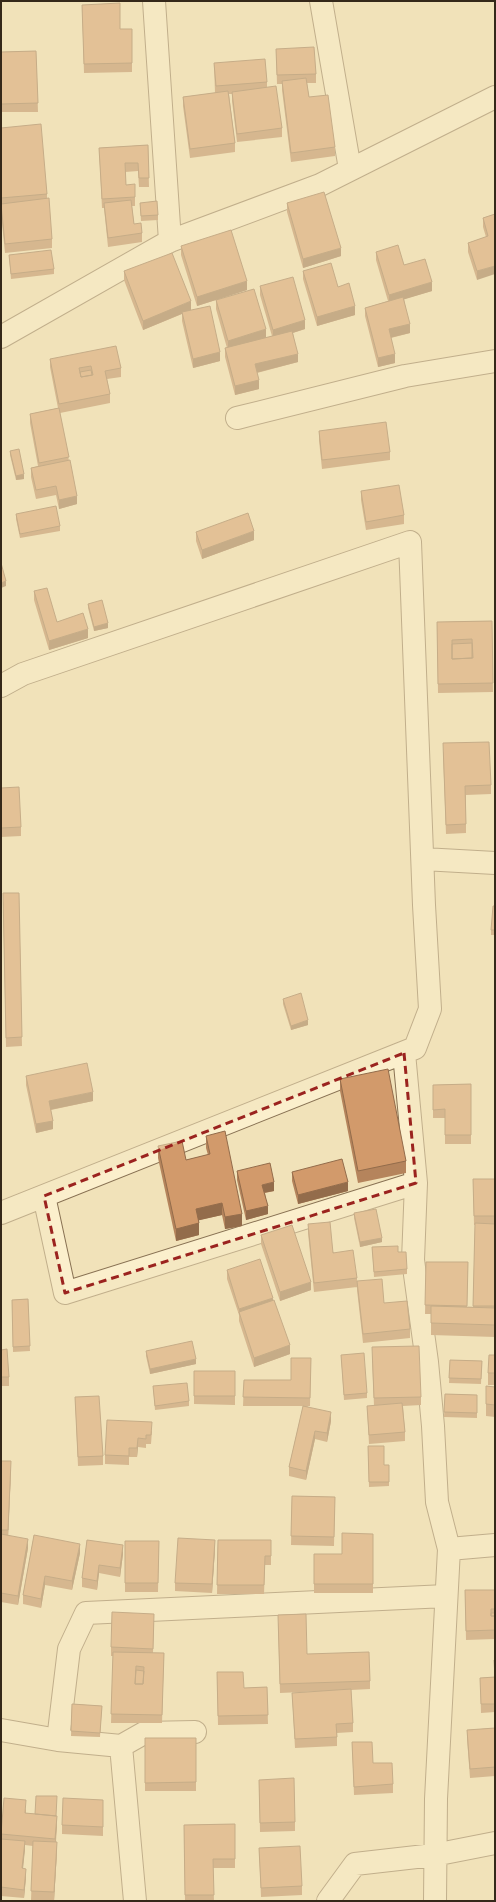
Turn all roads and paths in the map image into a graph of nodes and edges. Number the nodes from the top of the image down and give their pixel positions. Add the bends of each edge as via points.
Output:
1 (154, 1) edge
2 (321, 1) edge
3 (495, 97) edge
4 (350, 169) junction
5 (170, 241) junction
6 (2, 329) edge
7 (495, 361) edge
8 (237, 418) dead end
9 (1, 686) edge
10 (423, 858) junction
11 (495, 863) edge
12 (404, 1053) junction
13 (416, 1183) junction
14 (44, 1196) junction
15 (1, 1213) edge
16 (495, 1545) edge
17 (449, 1548) junction
18 (446, 1596) junction
19 (1, 1730) edge
20 (195, 1732) dead end
21 (58, 1740) junction
22 (121, 1746) junction
23 (495, 1843) edge
24 (434, 1855) junction
25 (135, 1901) edge
26 (328, 1901) edge
27 (435, 1901) edge

1 - 5 street
2 - 4 street
3 - 4 street
4 - 5 street via 320,185
5 - 6 street
7 - 8 street via 405,376
9 - 10 street via 23,674 410,542
10 - 11 street
10 - 12 street via 430,1009 415,1048
12 - 13 street
12 - 14 street
13 - 14 street via 65,1293
13 - 17 street via 413,1260 428,1369 437,1502
14 - 15 street
16 - 17 street
17 - 18 street
18 - 21 street via 86,1613 69,1649
18 - 24 street
19 - 21 street
20 - 22 street via 144,1733
21 - 22 street
22 - 25 street
23 - 24 street
24 - 26 street via 355,1864
24 - 27 street

